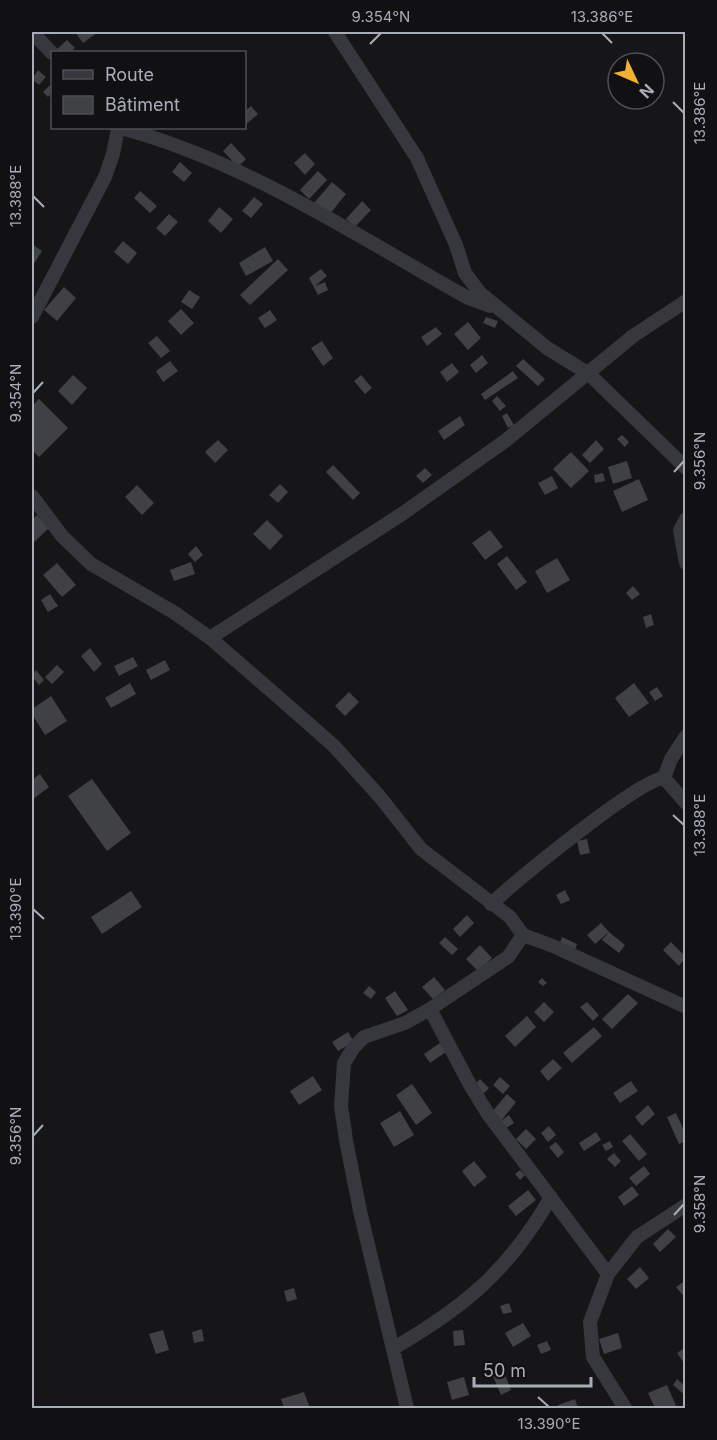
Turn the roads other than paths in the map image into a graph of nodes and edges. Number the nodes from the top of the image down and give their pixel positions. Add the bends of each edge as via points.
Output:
1 (32, 32) edge
2 (335, 32) edge
3 (51, 52) edge
4 (119, 129) edge
5 (123, 129) edge
6 (686, 301) edge
7 (501, 311) junction
8 (32, 317) edge
9 (589, 374) junction
10 (686, 468) edge
11 (32, 496) edge
12 (686, 519) edge
13 (686, 563) edge
14 (210, 638) junction
15 (686, 736) edge
16 (664, 778) junction
17 (686, 803) edge
18 (491, 904) junction
19 (523, 935) junction
20 (686, 1006) edge
21 (430, 1009) junction
22 (551, 1197) junction
23 (686, 1204) edge
24 (608, 1274) junction
25 (394, 1348) junction
26 (407, 1408) edge
27 (625, 1408) edge

1 - 3 street
2 - 7 street via 429,180 465,273
4 - 8 street via 105,177
5 - 7 street via 154,136 252,179 468,298
6 - 9 street via 633,336
7 - 9 street via 547,348
9 - 10 street
9 - 14 street via 505,441 402,514
11 - 14 street via 62,536 91,564
12 - 13 street via 680,530
14 - 18 street via 334,746 421,849
15 - 16 street
16 - 17 street
16 - 18 street via 657,779 537,863
18 - 19 street via 510,917
19 - 20 street
19 - 21 street via 508,957
21 - 22 street via 483,1106
21 - 25 street via 405,1023 364,1037 344,1063 341,1106 346,1140
22 - 24 street
22 - 25 street via 515,1251 479,1291
23 - 24 street via 637,1237
24 - 27 street via 590,1322 593,1357
25 - 26 street

